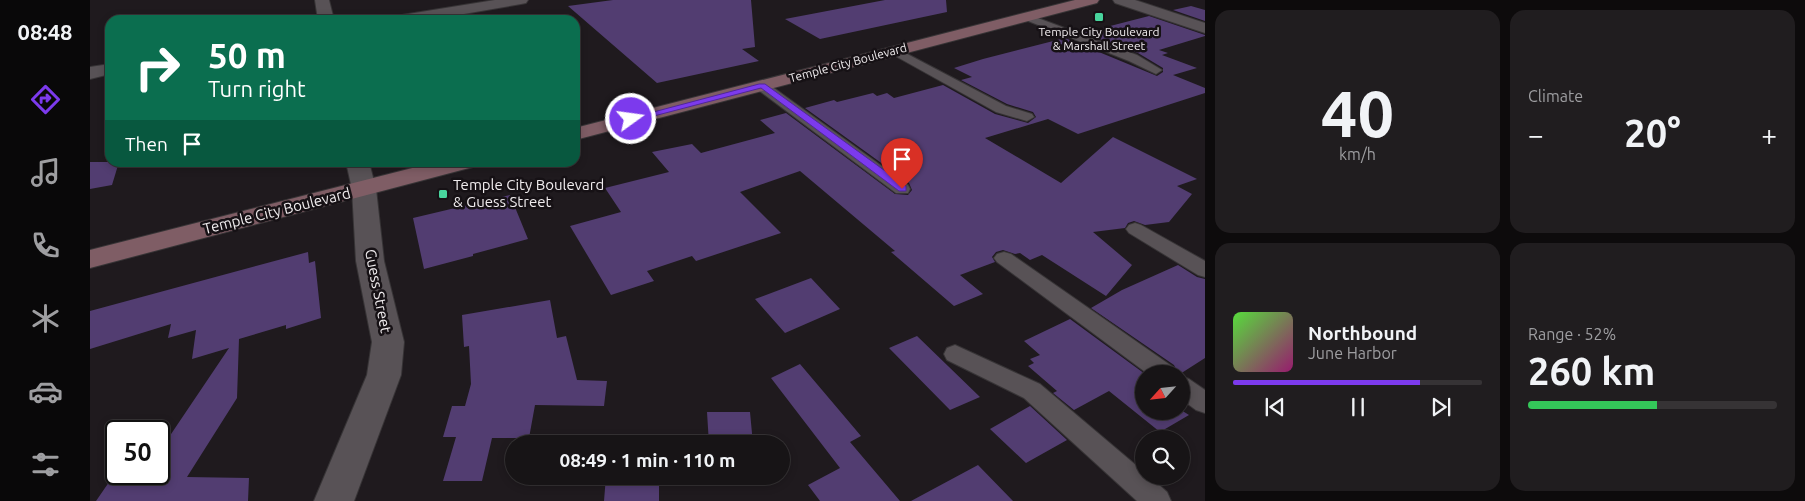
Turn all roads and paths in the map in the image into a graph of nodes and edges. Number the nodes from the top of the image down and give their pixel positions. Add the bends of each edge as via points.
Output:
1 (322, 0) edge
2 (521, 0) edge
3 (1092, 0) edge
4 (1120, 0) edge
5 (325, 15) edge
6 (432, 15) edge
7 (1027, 17) junction
8 (1205, 28) edge
9 (894, 51) junction
10 (105, 70) edge
11 (1156, 70) dead end
12 (90, 73) edge
13 (762, 86) junction
14 (1027, 117) dead end
15 (580, 133) edge
16 (428, 167) edge
17 (361, 176) edge
18 (902, 189) dead end
19 (1135, 229) dead end
20 (1004, 258) dead end
21 (90, 259) edge
22 (1205, 270) edge
23 (955, 354) dead end
24 (1153, 365) edge
25 (1190, 392) edge
26 (1205, 403) edge
27 (334, 501) edge
28 (1157, 501) edge

1 - 5 street
2 - 6 street
3 - 7 main road, Temple City Boulevard
4 - 8 street
7 - 9 main road, Temple City Boulevard
7 - 11 lane
9 - 13 main road, Temple City Boulevard
9 - 14 lane via 1001,109
10 - 12 street
13 - 15 main road, Temple City Boulevard
13 - 18 lane
16 - 17 main road, Temple City Boulevard
17 - 21 main road, Temple City Boulevard
17 - 27 street, Guess Street via 370,261 388,342 384,375
19 - 22 lane
20 - 24 lane
23 - 28 lane via 1032,391
25 - 26 lane

